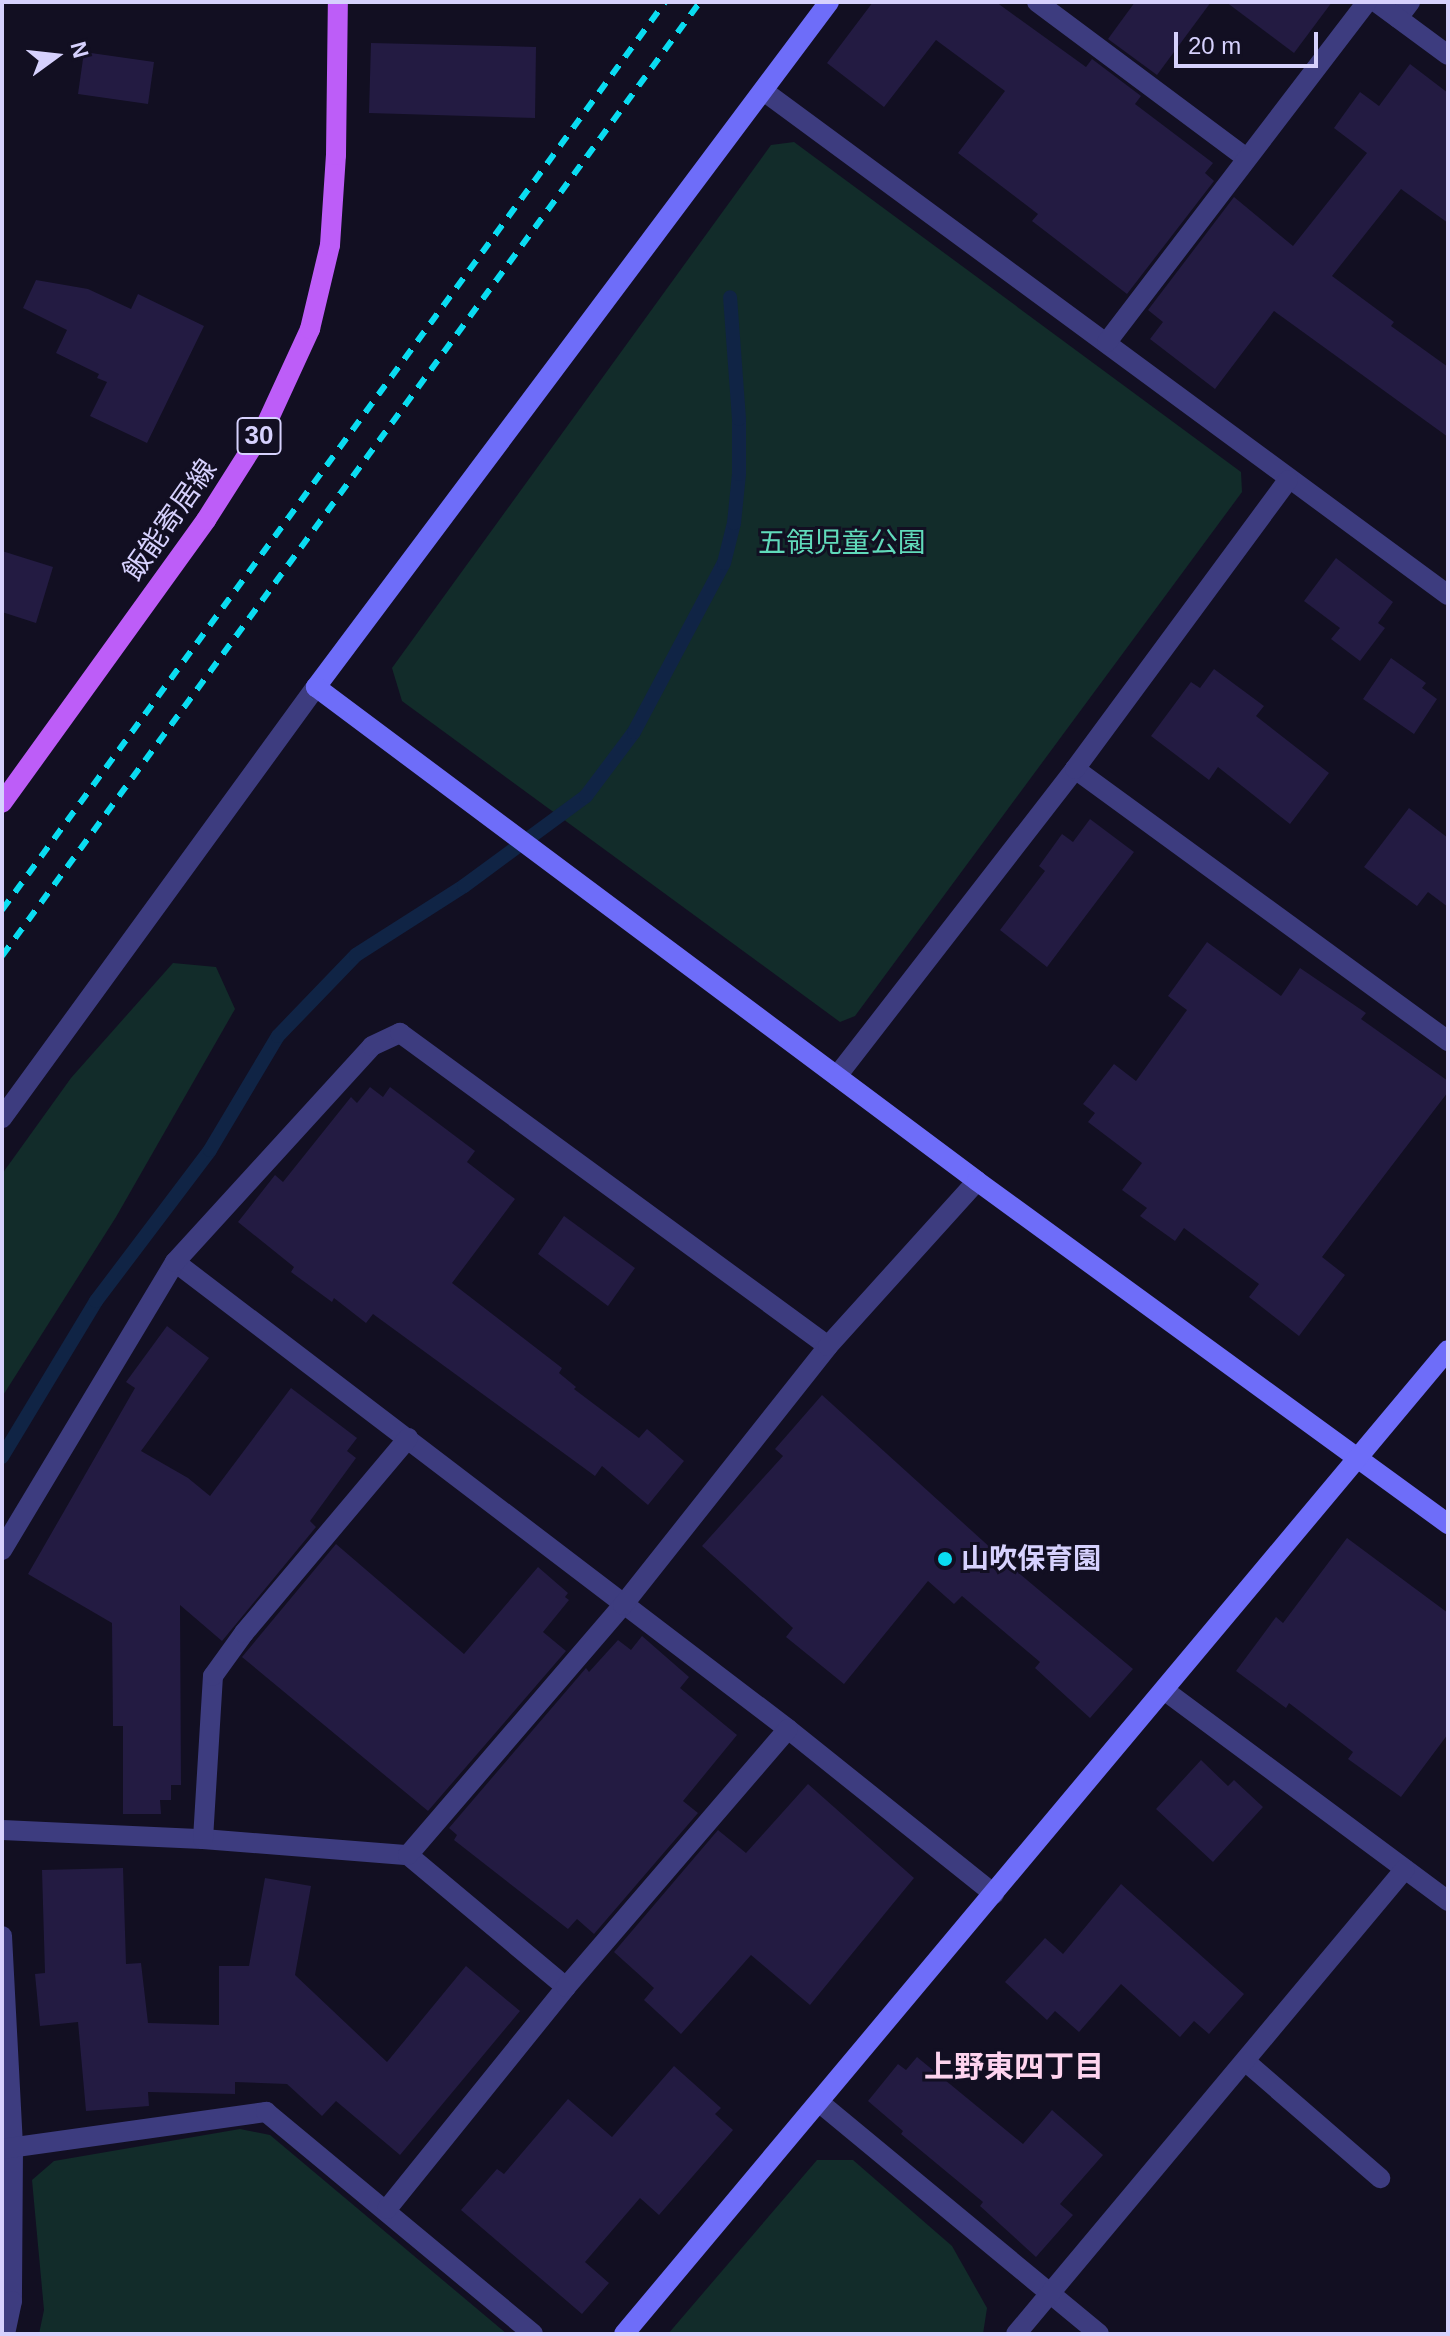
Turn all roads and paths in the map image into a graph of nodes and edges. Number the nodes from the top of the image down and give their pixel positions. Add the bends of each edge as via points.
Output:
1 (338, 2) edge
2 (829, 2) edge
3 (1037, 2) edge
4 (1367, 2) edge
5 (1376, 2) edge
6 (1404, 10) edge
7 (1448, 55) edge
8 (765, 92) junction
9 (1246, 158) junction
10 (1107, 342) junction
11 (1288, 480) junction
12 (1448, 595) edge
13 (316, 687) junction
14 (1075, 769) junction
15 (2, 803) edge
16 (1448, 1041) edge
17 (837, 1076) junction
18 (2, 1118) edge
19 (977, 1181) junction
20 (175, 1262) junction
21 (828, 1346) junction
22 (1448, 1350) edge
23 (408, 1438) junction
24 (1358, 1458) junction
25 (1448, 1524) edge
26 (2, 1550) edge
27 (623, 1605) junction
28 (1164, 1690) junction
29 (788, 1729) junction
30 (2, 1830) edge
31 (203, 1839) junction
32 (408, 1855) junction
33 (1405, 1869) junction
34 (994, 1894) junction
35 (1448, 1901) edge
36 (2, 1936) edge
37 (566, 1987) junction
38 (1245, 2061) junction
39 (820, 2103) junction
40 (8, 2148) edge
41 (1380, 2178) dead end
42 (387, 2209) junction
43 (1050, 2294) junction
44 (5, 2334) edge
45 (533, 2334) edge
46 (624, 2334) edge
47 (1016, 2334) edge
48 (1099, 2334) edge

1 - 15 main road, 飯能寄居線 / 30 via 330,245 310,329 265,427 206,520
2 - 8 street
3 - 9 street
4 - 9 street
5 - 6 street
6 - 7 street
8 - 10 street
8 - 13 street
9 - 10 street
10 - 11 street
11 - 12 street
11 - 14 street
13 - 17 street
13 - 18 street
14 - 16 street
14 - 17 street
17 - 19 street
19 - 21 street
19 - 24 street
20 - 21 street via 372,1046 400,1033
20 - 23 street
20 - 26 street
21 - 27 street
22 - 24 street
23 - 27 street
23 - 31 street via 213,1676
24 - 25 street
24 - 28 street
27 - 29 street
27 - 32 street
28 - 33 street
28 - 34 street
29 - 34 street
29 - 37 street
30 - 31 street
31 - 32 street
32 - 37 street
33 - 35 street
33 - 38 street
34 - 39 street
36 - 40 street
37 - 42 street
38 - 41 street
38 - 43 street
39 - 43 street
39 - 46 street
40 - 42 street via 266,2112
40 - 44 street via 12,2301
42 - 45 street
43 - 47 street
43 - 48 street

